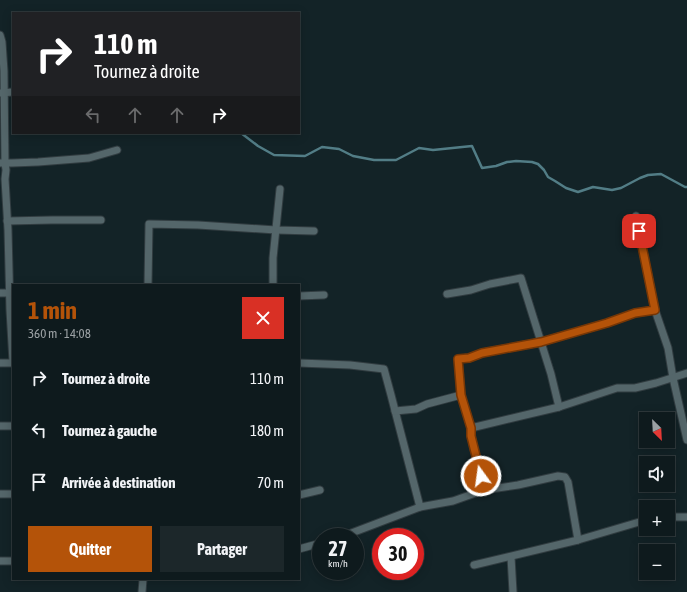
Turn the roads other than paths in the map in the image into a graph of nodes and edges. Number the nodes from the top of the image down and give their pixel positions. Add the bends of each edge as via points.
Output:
1 (0, 35) edge
2 (12, 92) edge
3 (2, 93) edge
4 (117, 150) dead end
5 (2, 163) edge
6 (280, 189) dead end
7 (636, 216) dead end
8 (101, 220) dead end
9 (8, 221) junction
10 (0, 230) edge
11 (8, 230) junction
12 (276, 230) junction
13 (314, 231) dead end
14 (148, 284) edge
15 (273, 284) edge
16 (11, 288) edge
17 (0, 293) edge
18 (447, 294) dead end
19 (324, 295) dead end
20 (300, 296) edge
21 (655, 310) junction
22 (12, 325) edge
23 (541, 342) junction
24 (12, 362) edge
25 (0, 363) edge
26 (300, 363) edge
27 (687, 374) edge
28 (673, 378) junction
29 (461, 395) junction
30 (559, 407) junction
31 (395, 411) junction
32 (0, 426) edge
33 (12, 426) edge
34 (471, 428) junction
35 (687, 440) edge
36 (320, 490) dead end
37 (484, 490) junction
38 (0, 494) edge
39 (12, 494) edge
40 (300, 496) edge
41 (420, 506) junction
42 (675, 517) edge
43 (687, 517) edge
44 (639, 522) edge
45 (364, 528) edge
46 (578, 540) junction
47 (312, 545) edge
48 (300, 549) edge
49 (511, 557) junction
50 (0, 561) edge
51 (12, 561) edge
52 (474, 565) dead end
53 (142, 580) edge
54 (142, 592) edge
55 (513, 592) edge

1 - 3 street
2 - 3 street
3 - 5 street
4 - 5 street via 89,158
5 - 9 street via 6,170
6 - 12 street
7 - 21 street
8 - 9 street
9 - 11 street
10 - 11 street
11 - 16 street
12 - 13 street
12 - 14 street via 149,224
12 - 15 street
16 - 17 street
16 - 22 street
18 - 23 street via 521,278
19 - 20 street
21 - 23 street via 635,313
21 - 28 street via 668,348
23 - 29 street via 458,359
23 - 30 street
24 - 25 street
26 - 31 street via 384,369
27 - 28 street
28 - 30 street via 634,388 617,388
28 - 35 street
29 - 31 street via 416,409
29 - 34 street
30 - 34 street
31 - 41 street
32 - 33 street
34 - 37 street
36 - 40 street
37 - 41 street via 453,501
37 - 46 street via 564,477 568,482
38 - 39 street
41 - 45 street
42 - 43 street
44 - 46 street
46 - 49 street
47 - 48 street
49 - 52 street
49 - 55 street
50 - 51 street
53 - 54 street

